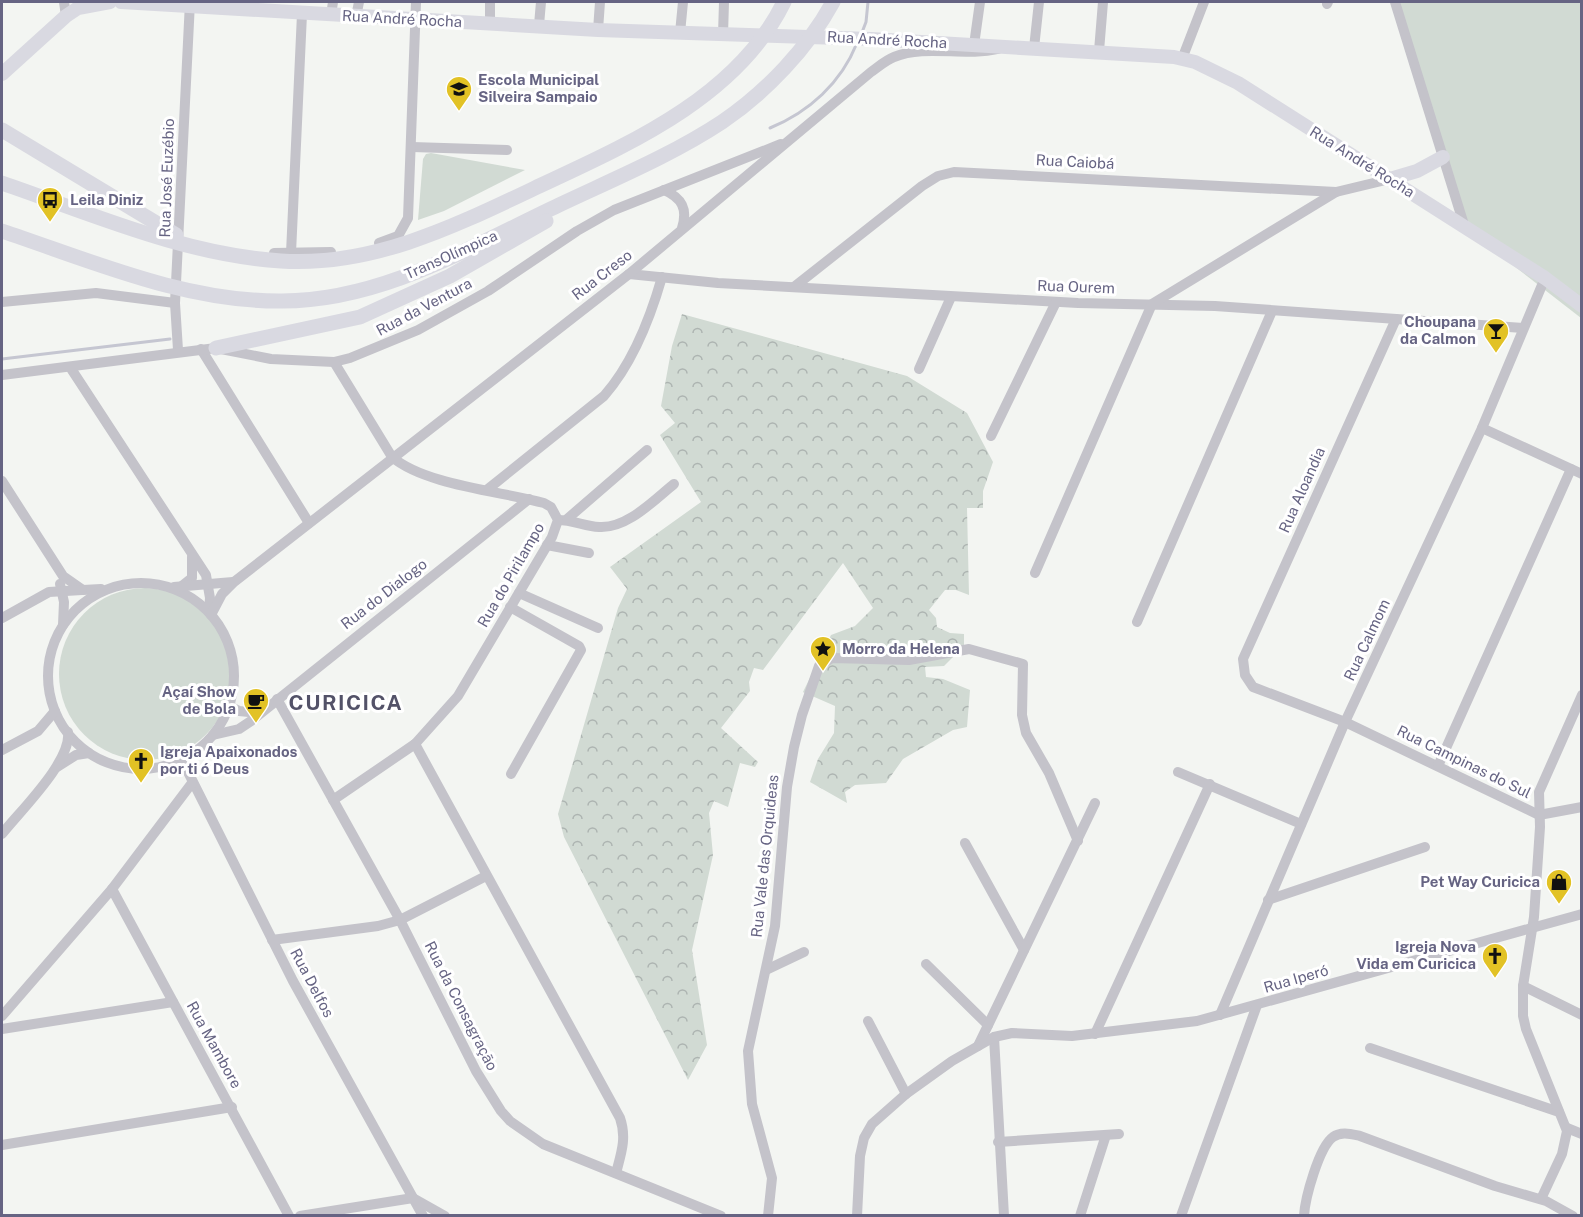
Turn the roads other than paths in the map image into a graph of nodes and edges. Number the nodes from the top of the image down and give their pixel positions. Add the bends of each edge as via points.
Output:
1 (64, 2) edge
2 (104, 2) edge
3 (110, 2) edge
4 (122, 2) edge
5 (359, 2) edge
6 (416, 2) edge
7 (490, 2) edge
8 (541, 2) edge
9 (600, 2) edge
10 (683, 2) edge
11 (724, 2) edge
12 (980, 2) edge
13 (1039, 2) edge
14 (1103, 2) edge
15 (1204, 2) edge
16 (1395, 2) edge
17 (190, 4) edge
18 (782, 5) edge
19 (830, 6) edge
20 (332, 8) edge
21 (302, 14) junction
22 (66, 16) junction
23 (356, 16) junction
24 (416, 20) junction
25 (490, 22) junction
26 (539, 25) junction
27 (598, 30) junction
28 (680, 33) junction
29 (723, 35) junction
30 (974, 45) junction
31 (1007, 47) junction
32 (1034, 48) junction
33 (1099, 51) junction
34 (1182, 59) junction
35 (2, 74) edge
36 (2, 130) edge
37 (792, 140) junction
38 (412, 147) junction
39 (507, 150) dead end
40 (1443, 157) junction
41 (1390, 179) junction
42 (609, 181) junction
43 (2, 183) edge
44 (664, 190) junction
45 (1336, 192) junction
46 (682, 228) junction
47 (1465, 228) junction
48 (2, 231) edge
49 (161, 231) junction
50 (274, 253) dead end
51 (291, 253) junction
52 (629, 274) junction
53 (662, 277) junction
54 (1545, 278) junction
55 (794, 287) junction
56 (951, 297) junction
57 (2, 302) edge
58 (1056, 302) junction
59 (175, 303) junction
60 (1152, 304) junction
61 (1581, 306) edge
62 (1272, 311) junction
63 (1396, 319) junction
64 (1523, 328) junction
65 (209, 348) junction
66 (178, 350) junction
67 (334, 362) junction
68 (70, 368) junction
69 (919, 369) dead end
70 (2, 375) edge
71 (1482, 428) junction
72 (991, 436) dead end
73 (647, 450) dead end
74 (392, 457) junction
75 (1576, 472) edge
76 (674, 484) dead end
77 (3, 487) edge
78 (488, 489) junction
79 (529, 499) junction
80 (562, 520) junction
81 (309, 523) junction
82 (547, 545) junction
83 (589, 553) dead end
84 (191, 554) junction
85 (55, 566) junction
86 (1035, 573) dead end
87 (234, 582) junction
88 (116, 586) junction
89 (182, 586) junction
90 (208, 586) junction
91 (168, 587) junction
92 (62, 590) junction
93 (83, 590) junction
94 (519, 593) junction
95 (36, 598) junction
96 (64, 602) junction
97 (510, 607) junction
98 (210, 613) junction
99 (2, 618) edge
100 (1137, 622) dead end
101 (63, 625) junction
102 (598, 628) dead end
103 (1245, 675) joint
104 (1581, 695) edge
105 (277, 699) junction
106 (229, 706) junction
107 (55, 711) junction
108 (258, 713) junction
109 (1345, 722) junction
110 (66, 730) junction
111 (38, 731) junction
112 (213, 735) junction
113 (415, 744) junction
114 (2, 750) edge
115 (89, 753) junction
116 (182, 760) junction
117 (1438, 766) junction
118 (55, 769) junction
119 (1178, 772) dead end
120 (511, 774) dead end
121 (192, 783) junction
122 (1210, 784) junction
123 (200, 798) junction
124 (333, 800) junction
125 (1095, 803) dead end
126 (178, 804) junction
127 (1581, 807) edge
128 (1539, 815) junction
129 (1301, 824) junction
130 (2, 834) edge
131 (1078, 841) junction
132 (965, 843) dead end
133 (1425, 847) dead end
134 (486, 876) junction
135 (112, 889) junction
136 (1268, 900) junction
137 (1581, 914) edge
138 (400, 921) junction
139 (1532, 927) junction
140 (272, 940) junction
141 (1024, 950) junction
142 (804, 952) dead end
143 (926, 964) dead end
144 (766, 970) junction
145 (1523, 986) junction
146 (173, 1002) junction
147 (1257, 1005) junction
148 (1220, 1015) junction
149 (1581, 1015) edge
150 (2, 1016) edge
151 (868, 1021) dead end
152 (988, 1025) junction
153 (2, 1029) edge
154 (1095, 1034) junction
155 (994, 1037) junction
156 (978, 1046) junction
157 (1370, 1048) dead end
158 (906, 1094) junction
159 (232, 1107) junction
160 (1559, 1112) junction
161 (1566, 1128) junction
162 (1119, 1134) dead end
163 (1581, 1134) edge
164 (1106, 1135) junction
165 (998, 1142) junction
166 (2, 1145) edge
167 (616, 1173) junction
168 (413, 1198) junction
169 (1541, 1199) junction
170 (856, 1214) edge
171 (289, 1215) edge
172 (300, 1215) edge
173 (423, 1215) edge
174 (445, 1215) edge
175 (721, 1215) edge
176 (768, 1215) edge
177 (1004, 1215) edge
178 (1080, 1215) edge
179 (1181, 1215) edge
180 (1304, 1215) edge
181 (1573, 1215) edge

1 - 22 street
2 - 3 main road
2 - 22 main road via 78,8
4 - 17 main road, Rua André Rocha
5 - 23 street
6 - 24 street
7 - 25 street
8 - 26 street
9 - 27 street
10 - 28 street
11 - 29 street
12 - 30 street
13 - 32 street
14 - 33 street
15 - 34 street
16 - 40 street
17 - 21 main road, Rua André Rocha
17 - 59 street, Rua José Euzébio
18 - 49 highway, TransOlímpica via 747,56 704,95 622,147 420,239 376,252 283,261 200,249
19 - 42 highway, TransOlímpica via 794,57 723,121
20 - 21 main road, Rua André Rocha
20 - 23 main road, Rua André Rocha
21 - 51 street
22 - 35 main road
23 - 24 main road, Rua André Rocha
24 - 25 main road, Rua André Rocha
24 - 38 street
25 - 26 main road, Rua André Rocha
26 - 27 main road, Rua André Rocha
27 - 28 main road, Rua André Rocha
28 - 29 main road, Rua André Rocha
29 - 30 main road, Rua André Rocha
30 - 31 main road, Rua André Rocha
31 - 32 main road, Rua André Rocha
31 - 37 street, Rua Creso via 978,54 923,51 892,58
32 - 33 main road, Rua André Rocha
33 - 34 main road, Rua André Rocha
34 - 41 main road, Rua André Rocha via 1238,83
36 - 49 highway
37 - 44 street, Rua da Ventura
37 - 46 street, Rua Creso
38 - 39 street
38 - 51 street via 408,218 398,236 348,251
40 - 41 main road
40 - 47 street
41 - 45 street, Rua Caiobá
41 - 47 main road, Rua André Rocha
42 - 48 highway, TransOlímpica via 403,278 363,290 284,301 194,292
42 - 65 highway via 559,214 407,298 340,323
43 - 49 highway
44 - 46 street via 680,200 685,209
44 - 67 street, Rua da Ventura via 592,222 511,277 418,330 391,344
45 - 55 street, Rua Caiobá via 954,172 922,186
45 - 60 street
46 - 52 street, Rua Creso
47 - 54 main road, Rua André Rocha
50 - 51 street
52 - 53 street, Rua Ourem
52 - 74 street, Rua Creso
53 - 55 street, Rua Ourem
53 - 78 street via 653,308 619,379 604,396
54 - 61 main road, Rua André Rocha
54 - 64 street, Rua Calmom
55 - 56 street, Rua Ourem
56 - 58 street, Rua Ourem
56 - 69 street
57 - 59 street via 96,293
58 - 60 street, Rua Ourem
58 - 72 street
59 - 66 street, Rua José Euzébio
60 - 62 street, Rua Ourem
60 - 86 street
62 - 63 street, Rua Ourem
62 - 100 street
63 - 64 street, Rua Ourem
63 - 103 street, Rua Aloandia via 1243,658
64 - 71 street, Rua Calmom
65 - 66 street, Rua da Ventura
65 - 67 street, Rua da Ventura via 271,359
65 - 81 street
66 - 68 street, Rua da Ventura
67 - 74 street, Rua do Pirilampo
68 - 70 street, Rua da Ventura
68 - 84 street
71 - 75 street
71 - 109 street, Rua Calmom
73 - 80 street
74 - 78 street, Rua do Pirilampo via 415,472
74 - 81 street, Rua Creso
75 - 117 street
76 - 80 street via 620,523 599,527
77 - 85 street
78 - 79 street, Rua do Pirilampo
79 - 80 street, Rua do Pirilampo via 551,507
79 - 105 street, Rua do Dialogo
80 - 82 street, Rua do Pirilampo
81 - 87 street, Rua Creso
82 - 83 street
82 - 94 street, Rua do Pirilampo
84 - 89 street via 194,573
84 - 90 street via 206,575
85 - 92 street
85 - 93 street via 69,582
87 - 90 street, Rua Creso
87 - 98 street, Rua Creso
88 - 91 street via 151,583
88 - 93 street
88 - 101 street via 81,605
89 - 90 street, Rua Creso
89 - 91 street, Rua Creso
90 - 98 street
91 - 98 street via 190,597
92 - 93 street
92 - 95 street
92 - 96 street
94 - 97 street, Rua do Pirilampo
94 - 102 street
95 - 96 street
95 - 99 street
96 - 101 street
97 - 113 street, Rua do Pirilampo via 458,696
97 - 120 street via 581,650
98 - 106 street via 221,628 232,658
101 - 107 street via 49,667
103 - 109 street, Rua Campinas do Sul via 1253,687
104 - 128 street via 1542,782
105 - 108 street, Rua do Dialogo
105 - 124 street, Rua da Consagração
106 - 108 street
106 - 112 street
107 - 110 street
107 - 111 street
108 - 112 street, Rua do Dialogo via 239,729
109 - 117 street, Rua Campinas do Sul
109 - 129 street, Rua Calmom
110 - 111 street
110 - 115 street
110 - 118 street via 69,743
111 - 114 street
112 - 116 street
113 - 124 street, Rua do Pirilampo
113 - 134 street
115 - 116 street via 129,768 158,768
115 - 118 street via 76,755
116 - 121 street, Rua Delfos
117 - 128 street, Rua Campinas do Sul
118 - 130 street
119 - 122 street
121 - 123 street, Rua Delfos
121 - 126 street
122 - 129 street
122 - 154 street
123 - 126 street
123 - 140 street, Rua Delfos
124 - 138 street, Rua da Consagração
125 - 131 street
126 - 135 street
127 - 128 street
128 - 139 street, Rua Campinas do Sul
129 - 136 street, Rua Calmom
131 - 141 street
131 - 144 street, Rua Vale das Orquideas via 1049,773 1026,733 1022,715 1023,660 969,649 909,660 832,658 819,666 802,715 787,787 777,904
132 - 141 street
133 - 136 street
134 - 138 street
134 - 167 street via 620,1118 624,1143
135 - 146 street, Rua Mambore
135 - 150 street
136 - 148 street, Rua Calmom
137 - 139 street, Rua Iperó
138 - 140 street
138 - 167 street, Rua da Consagração via 476,1071 501,1111 543,1144
139 - 145 street, Rua Campinas do Sul
139 - 147 street, Rua Iperó
140 - 168 street, Rua Delfos
141 - 152 street
142 - 144 street
143 - 152 street
144 - 176 street, Rua Vale das Orquideas via 748,1051 752,1104 772,1178
145 - 149 street
145 - 160 street, Rua Campinas do Sul via 1526,1029
146 - 153 street
146 - 159 street, Rua Mambore
147 - 148 street, Rua Iperó
147 - 179 street
148 - 154 street, Rua Iperó
151 - 158 street
152 - 156 street
154 - 155 street, Rua Iperó via 1012,1033
155 - 156 street, Rua Iperó
155 - 165 street
156 - 158 street, Rua Iperó
157 - 160 street
158 - 170 street, Rua Iperó via 872,1124 864,1138
159 - 166 street
159 - 171 street, Rua Mambore
160 - 161 street, Rua Campinas do Sul
161 - 163 street
161 - 169 street via 1562,1154
162 - 164 street
164 - 165 street
164 - 178 street
165 - 177 street
167 - 175 street, Rua da Consagração
168 - 172 street
168 - 173 street, Rua Delfos
168 - 174 street
169 - 180 street via 1349,1133 1334,1136 1321,1155
169 - 181 street

